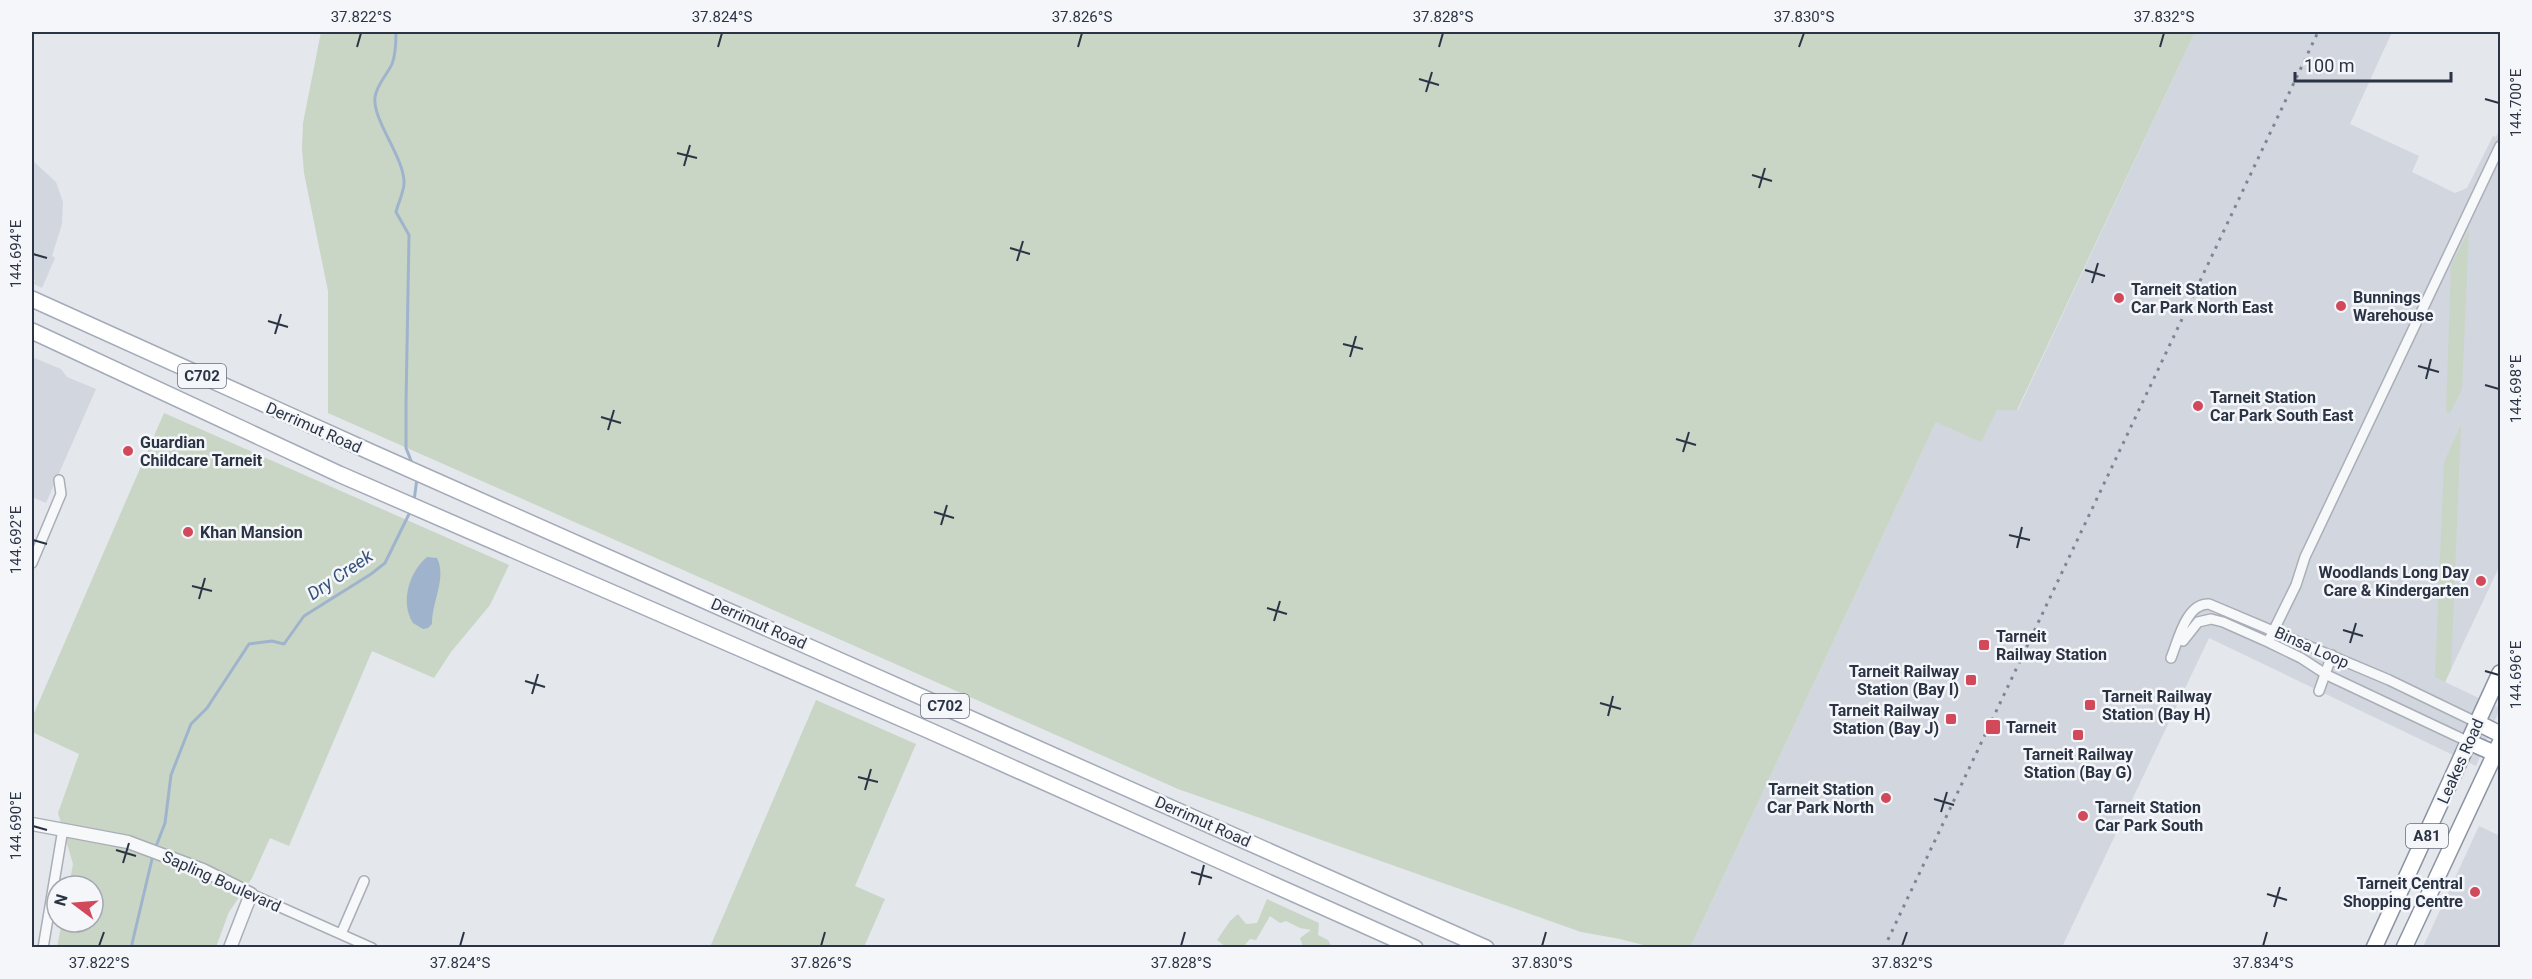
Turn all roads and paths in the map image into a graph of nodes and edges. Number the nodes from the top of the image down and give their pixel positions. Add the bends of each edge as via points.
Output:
1 (2500, 146) edge
2 (32, 299) edge
3 (32, 331) edge
4 (59, 480) dead end
5 (35, 547) edge
6 (32, 563) edge
7 (2274, 630) junction
8 (2268, 642) junction
9 (2332, 656) junction
10 (2500, 673) edge
11 (2326, 675) junction
12 (2319, 691) dead end
13 (2478, 723) junction
14 (2500, 734) edge
15 (2469, 742) junction
16 (2499, 751) edge
17 (32, 824) edge
18 (63, 829) junction
19 (364, 881) dead end
20 (251, 894) junction
21 (341, 934) junction
22 (44, 948) edge
23 (230, 948) edge
24 (372, 948) edge
25 (1415, 948) edge
26 (1486, 948) edge
27 (2374, 948) edge
28 (2404, 948) edge

1 - 7 street
2 - 26 main road, Derrimut Road / C702
3 - 25 main road, Derrimut Road / C702 via 359,483 928,730
4 - 5 street via 61,495
5 - 6 street
7 - 8 street
7 - 8 street, Binsa Loop via 2201,604 2190,614 2171,658 2193,627 2205,619 2223,622
7 - 9 street, Binsa Loop
8 - 11 street
9 - 11 street
9 - 13 street, Binsa Loop
10 - 13 main road, Leakes Road / A81
11 - 12 street
11 - 15 street
13 - 14 main road
13 - 15 main road, Leakes Road / A81
15 - 16 main road
15 - 27 main road, Leakes Road / A81
16 - 28 main road, Leakes Road / A81
17 - 18 street, Sapling Boulevard
18 - 20 street, Sapling Boulevard via 128,842 182,861
18 - 22 street
19 - 21 street
20 - 21 street, Sapling Boulevard
20 - 23 street
21 - 24 street, Sapling Boulevard

